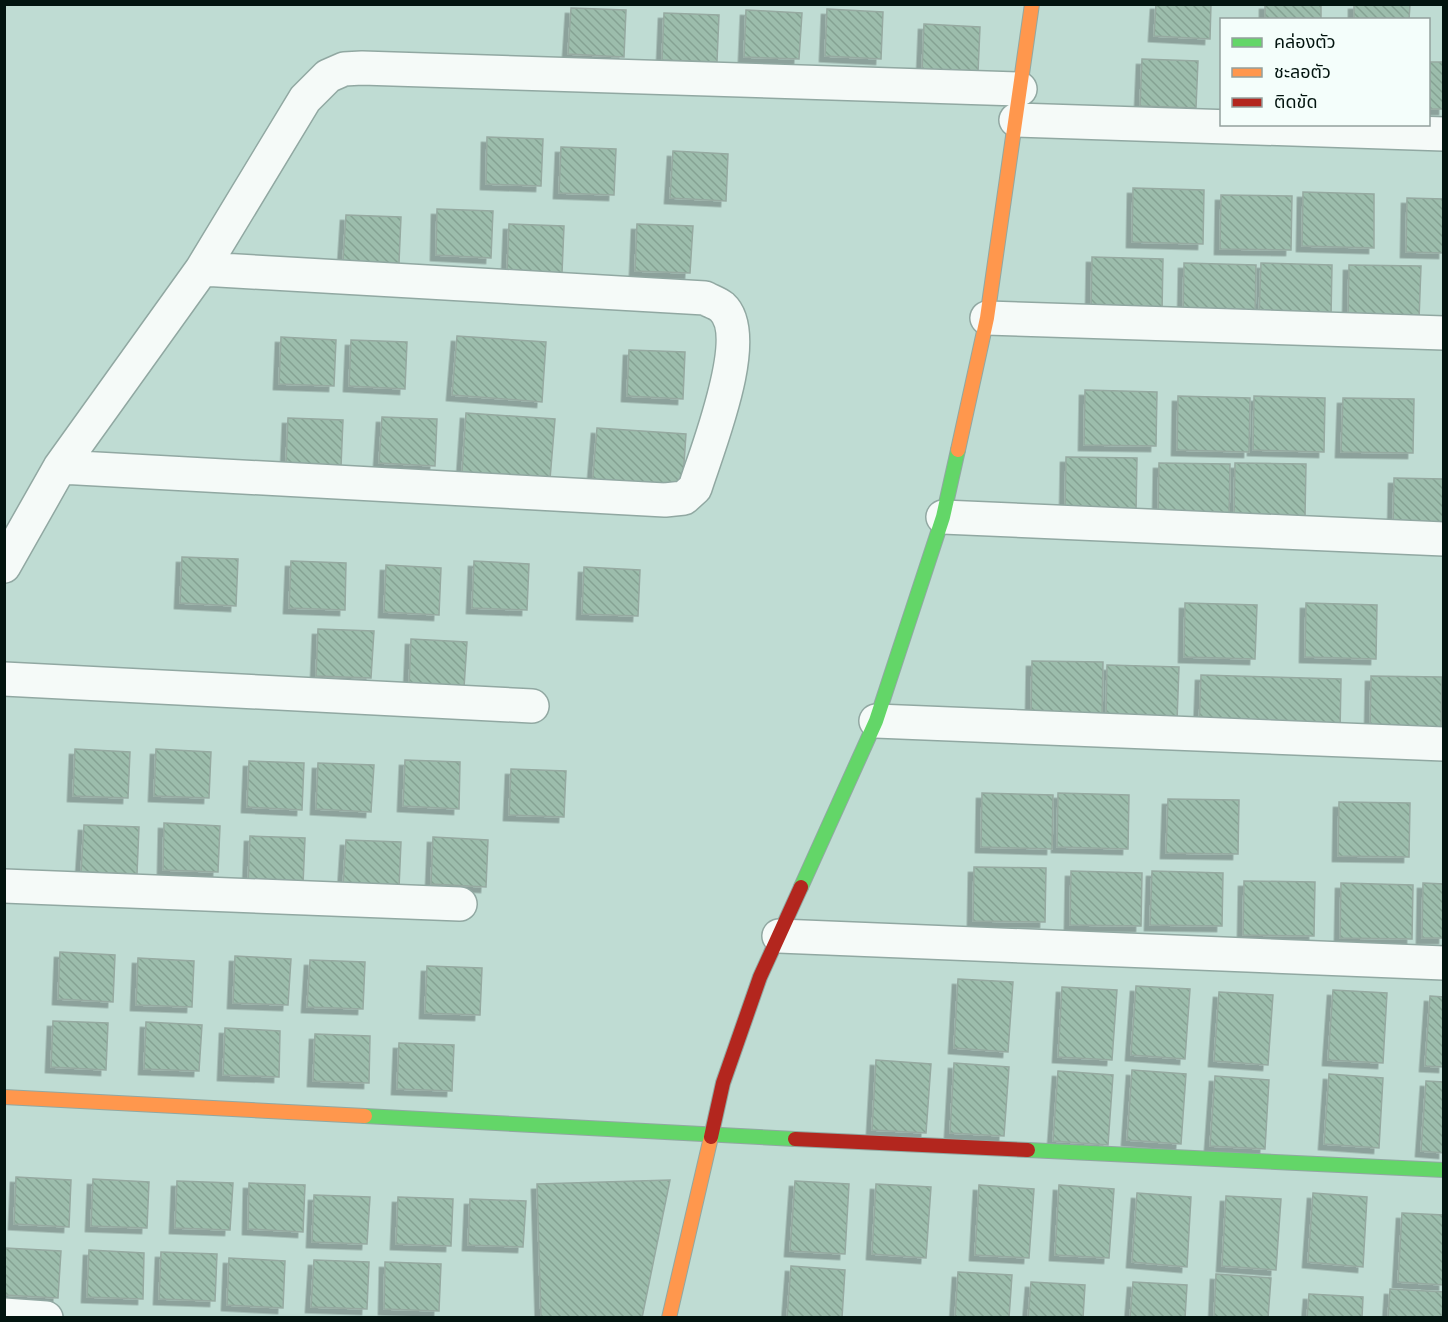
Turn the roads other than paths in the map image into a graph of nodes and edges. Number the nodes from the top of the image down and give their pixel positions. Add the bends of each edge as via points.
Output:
1 (1032, 4) edge
2 (1020, 89) junction
3 (1016, 120) junction
4 (1443, 134) edge
5 (202, 269) junction
6 (987, 318) junction
7 (1443, 333) edge
8 (60, 467) junction
9 (943, 517) junction
10 (1443, 539) edge
11 (4, 566) edge
12 (4, 680) edge
13 (532, 706) dead end
14 (876, 721) junction
15 (1443, 744) edge
16 (4, 886) edge
17 (460, 904) dead end
18 (779, 936) junction
19 (1443, 963) edge
20 (4, 1097) edge
21 (711, 1135) junction
22 (1443, 1170) edge
23 (4, 1316) edge
24 (46, 1317) edge
25 (669, 1317) edge

1 - 2 street
2 - 3 street
2 - 5 street via 344,69 328,76 305,99
3 - 4 street
3 - 6 street
5 - 8 street
5 - 8 street via 705,298 723,307 731,324 734,347 730,377 695,489 684,498 665,500
6 - 7 street
6 - 9 street
8 - 11 street
9 - 10 street
9 - 14 street
12 - 13 street
14 - 15 street
14 - 18 street
16 - 17 street
18 - 19 street
18 - 21 street via 760,977 723,1083
20 - 21 street
21 - 22 street
21 - 25 street
23 - 24 street

